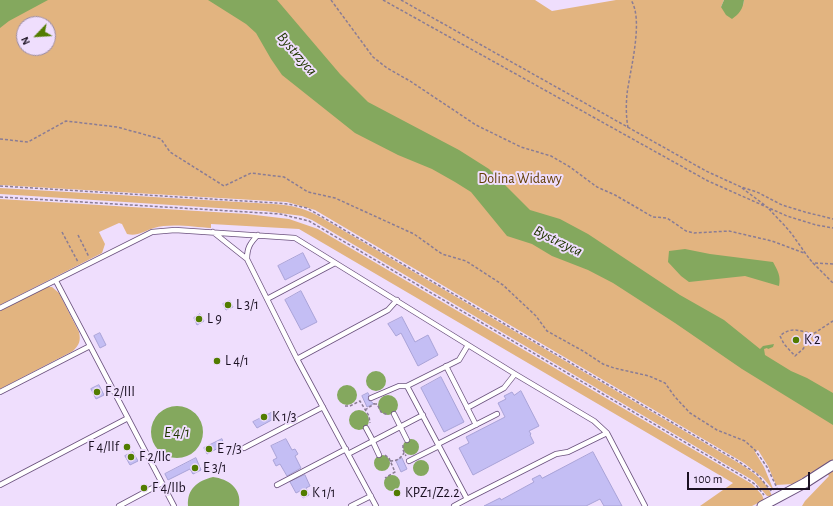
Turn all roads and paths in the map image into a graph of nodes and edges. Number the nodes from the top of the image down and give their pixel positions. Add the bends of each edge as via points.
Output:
1 (331, 0) edge
2 (383, 0) edge
3 (401, 0) edge
4 (631, 0) edge
5 (628, 128) junction
6 (0, 139) edge
7 (0, 186) edge
8 (741, 187) junction
9 (768, 208) junction
10 (833, 219) edge
11 (833, 228) edge
12 (62, 232) dead end
13 (213, 232) junction
14 (78, 235) dead end
15 (258, 236) junction
16 (804, 253) junction
17 (247, 260) junction
18 (92, 263) junction
19 (335, 263) junction
20 (814, 263) junction
21 (833, 264) edge
22 (81, 268) junction
23 (56, 281) junction
24 (833, 283) edge
25 (267, 299) junction
26 (397, 300) junction
27 (0, 308) edge
28 (833, 321) edge
29 (813, 334) junction
30 (90, 346) junction
31 (468, 346) junction
32 (298, 359) junction
33 (446, 366) junction
34 (515, 374) junction
35 (407, 386) junction
36 (0, 392) edge
37 (372, 398) dead end
38 (374, 404) dead end
39 (345, 406) dead end
40 (323, 407) junction
41 (468, 408) junction
42 (394, 414) joint
43 (497, 414) dead end
44 (423, 415) junction
45 (128, 418) junction
46 (476, 424) junction
47 (400, 427) junction
48 (366, 428) joint
49 (606, 433) junction
50 (407, 440) dead end
51 (373, 442) junction
52 (438, 445) junction
53 (244, 448) dead end
54 (346, 449) junction
55 (404, 453) dead end
56 (348, 454) junction
57 (379, 454) joint
58 (390, 461) junction
59 (408, 461) dead end
60 (833, 465) edge
61 (385, 478) dead end
62 (162, 483) junction
63 (0, 485) edge
64 (277, 485) dead end
65 (371, 496) junction
66 (779, 497) junction
67 (467, 499) junction
68 (119, 506) edge
69 (174, 506) edge
70 (351, 506) edge
71 (376, 506) edge
72 (454, 506) edge
73 (645, 506) edge
74 (762, 506) edge

1 - 16 path via 373,57 476,126 521,147 551,156 597,187 653,217 667,218 686,231 729,231 772,241
2 - 9 path via 708,181
3 - 5 path
4 - 5 path via 637,24 627,95
5 - 8 path via 706,171
6 - 66 path via 28,142 66,121 117,127 161,139 170,152 224,186 251,173 284,177 308,192 335,198 414,234 442,254 466,261 503,285 536,316 547,331 603,364 649,376 664,383 690,413 717,430 745,441 756,450
7 - 66 path via 276,203 307,208 742,464 757,474
8 - 9 path
8 - 10 path via 782,205
9 - 11 path via 816,225
9 - 16 path
12 - 22 path
13 - 15 lane
13 - 17 lane
13 - 18 lane via 152,232
14 - 18 path
15 - 17 lane via 250,243
15 - 19 lane via 295,238
16 - 20 path
17 - 25 lane
18 - 22 lane
19 - 25 lane
19 - 26 lane
20 - 21 path
20 - 24 path
22 - 23 lane
23 - 27 lane
23 - 30 lane
25 - 32 lane
26 - 31 lane
26 - 32 lane via 388,310
28 - 29 path
29 - 29 path via 786,330 780,336 795,356
30 - 36 lane
30 - 45 lane
31 - 33 lane via 459,360
31 - 34 lane
32 - 40 lane
33 - 35 lane
33 - 41 lane
34 - 41 lane via 504,388
34 - 49 lane via 594,421
35 - 37 lane via 399,386
35 - 44 lane
38 - 42 path via 377,404 382,413
39 - 48 path via 360,401 369,416 370,423
40 - 53 lane
40 - 54 lane
41 - 46 lane
42 - 47 lane
43 - 46 lane
44 - 47 lane
44 - 52 lane
45 - 62 lane
45 - 63 lane
46 - 52 lane
47 - 50 lane
47 - 51 lane
48 - 51 lane
49 - 67 lane via 568,452 556,454
49 - 73 lane
51 - 56 lane
51 - 57 lane
52 - 59 lane
52 - 67 lane
54 - 56 lane
54 - 64 lane
55 - 58 path via 401,458
56 - 65 lane
57 - 58 path via 387,456
58 - 61 path via 395,472
60 - 66 street
62 - 68 lane
62 - 69 lane
65 - 70 lane
65 - 71 lane
66 - 74 street
67 - 72 lane

